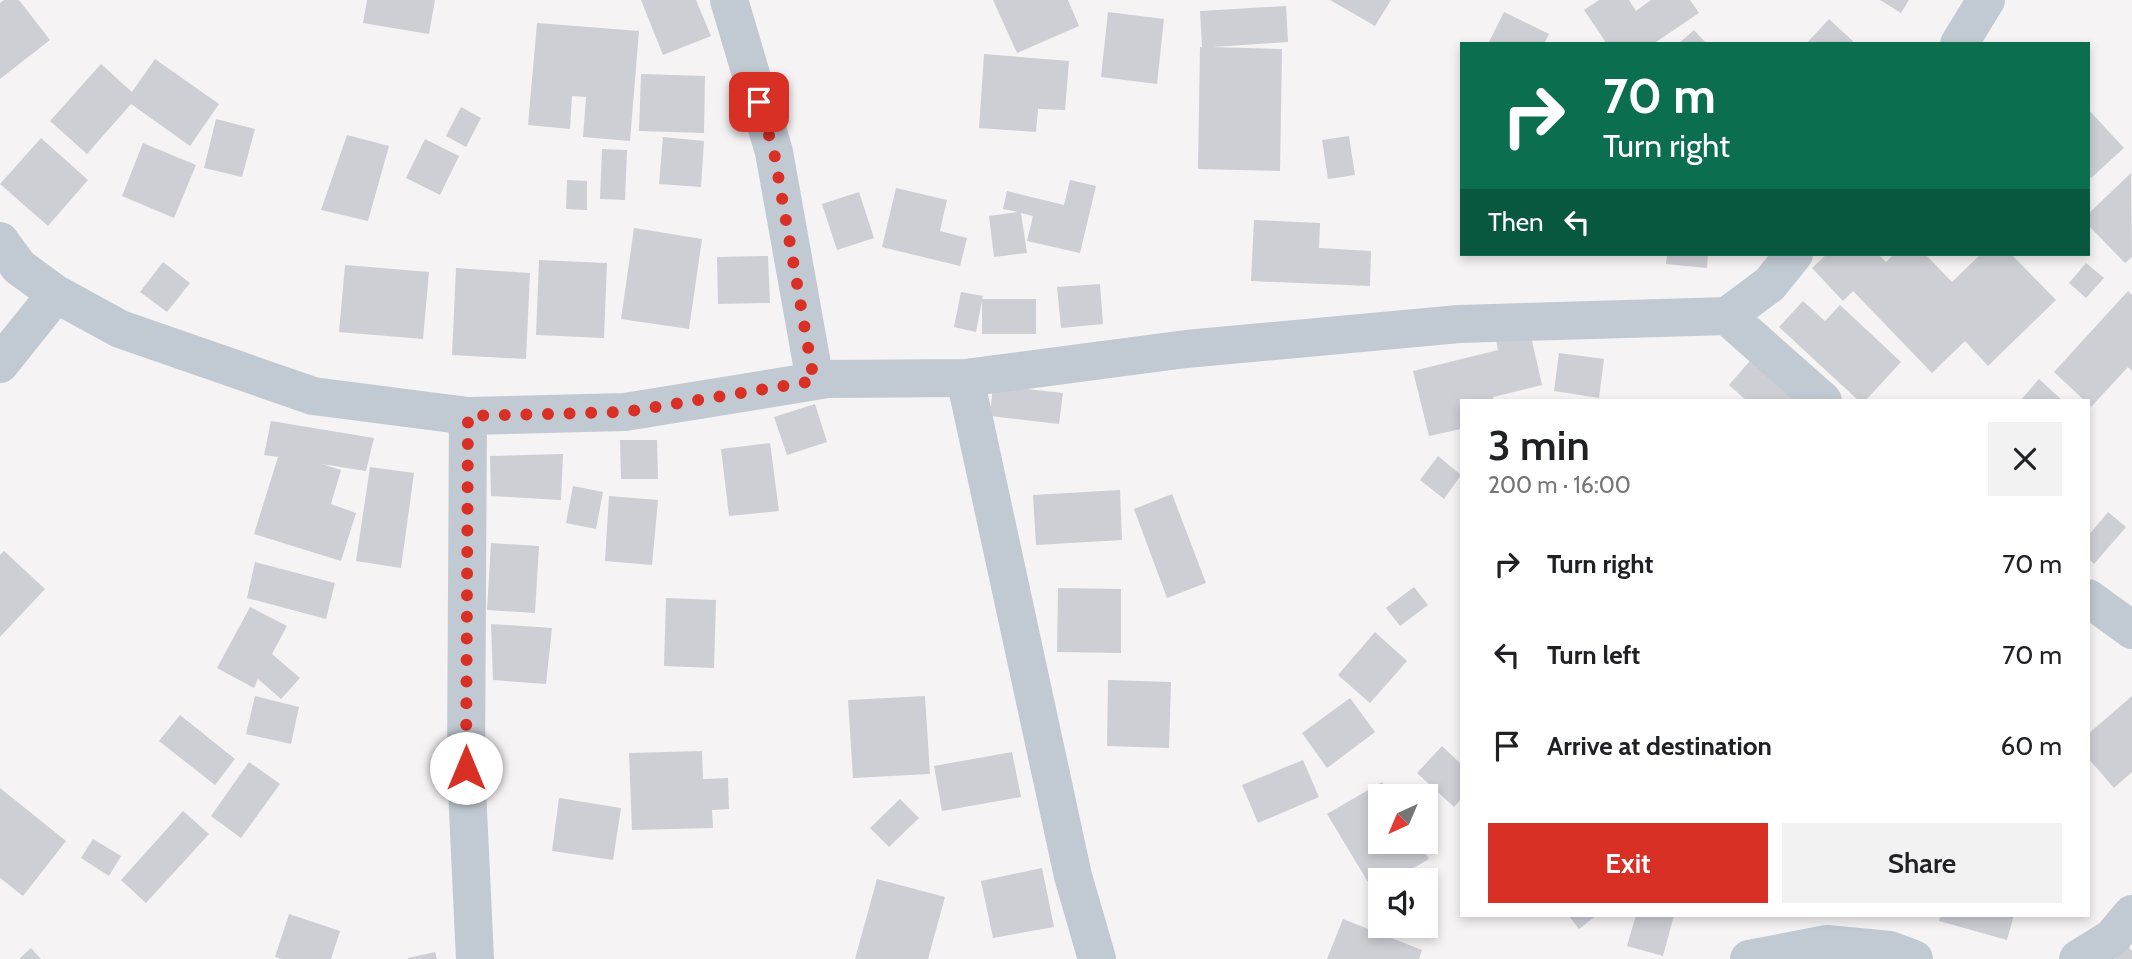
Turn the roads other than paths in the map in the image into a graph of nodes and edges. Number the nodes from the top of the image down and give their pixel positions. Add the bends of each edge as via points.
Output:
1 (729, 0) edge
2 (1986, 0) edge
3 (1960, 42) edge
4 (0, 241) edge
5 (1792, 256) edge
6 (55, 294) junction
7 (1727, 316) junction
8 (0, 364) edge
9 (965, 378) junction
10 (814, 381) junction
11 (1820, 399) edge
12 (468, 416) junction
13 (2090, 598) edge
14 (2132, 630) edge
15 (2132, 914) edge
16 (475, 959) edge
17 (1097, 959) edge
18 (1749, 959) edge
19 (1913, 959) edge
20 (2078, 959) edge

1 - 10 street via 774,152
2 - 3 street
4 - 6 street via 19,267
5 - 7 street via 1770,284
6 - 8 street
6 - 12 street via 120,329 313,396
7 - 9 street via 1459,324 1186,349
7 - 11 street
9 - 10 street
9 - 17 street via 1073,876
10 - 12 street via 625,412
12 - 16 street via 466,768
13 - 14 street
15 - 20 street via 2112,938
18 - 19 street via 1826,944 1890,950

